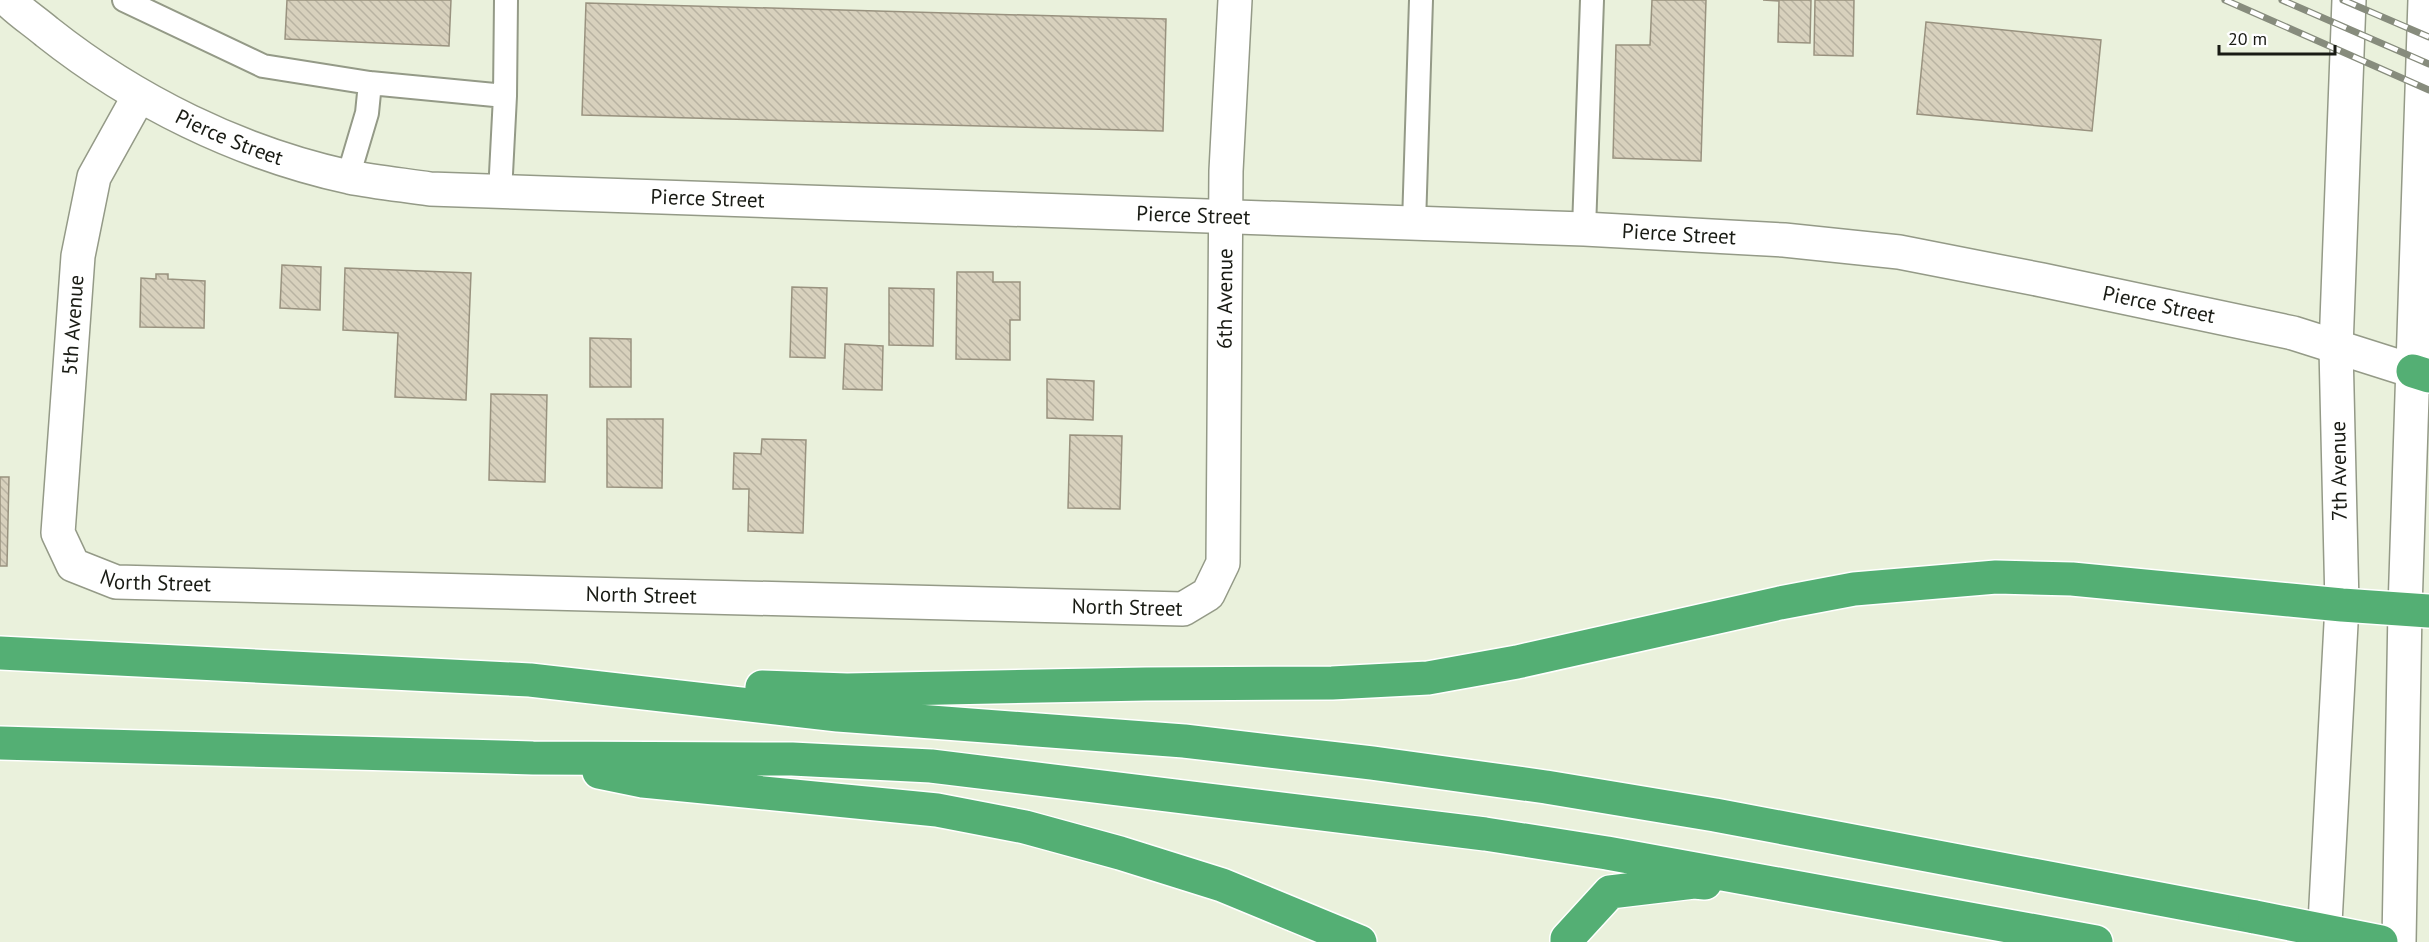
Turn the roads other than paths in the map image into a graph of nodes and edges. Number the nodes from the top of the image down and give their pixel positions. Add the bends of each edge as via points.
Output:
1 (8, 0) edge
2 (124, 0) edge
3 (506, 0) edge
4 (1235, 0) edge
5 (1420, 0) edge
6 (1592, 0) edge
7 (2349, 0) edge
8 (2425, 0) edge
9 (370, 83) junction
10 (139, 96) junction
11 (505, 96) junction
12 (348, 177) junction
13 (500, 193) junction
14 (1227, 218) junction
15 (1414, 224) junction
16 (1584, 229) junction
17 (2336, 348) junction
18 (2421, 374) edge
19 (73, 564) joint
20 (1208, 594) joint
21 (2342, 605) junction
22 (2417, 610) edge
23 (0, 652) edge
24 (530, 680) junction
25 (0, 743) edge
26 (533, 758) junction
27 (1874, 902) junction
28 (1360, 942) edge
29 (1567, 942) edge
30 (2096, 942) edge
31 (2324, 942) edge
32 (2381, 942) edge
33 (2399, 942) edge

1 - 10 street, Pierce Street via 70,50
2 - 9 lane via 263,66
3 - 11 lane
4 - 14 street, 6th Avenue
5 - 15 lane
6 - 16 lane
7 - 17 street, 7th Avenue
8 - 18 street
9 - 11 lane
9 - 12 lane via 367,113
10 - 12 street, Pierce Street via 214,133
10 - 19 street, 5th Avenue via 94,177 78,256 58,533
11 - 13 lane
12 - 13 street, Pierce Street via 430,189
13 - 14 street, Pierce Street
14 - 15 street, Pierce Street
14 - 20 street, 6th Avenue via 1223,563
15 - 16 street, Pierce Street
16 - 17 street, Pierce Street via 1784,240 1899,252 2281,330
17 - 18 street, Pierce Street
17 - 21 street, 7th Avenue
18 - 22 street
19 - 20 street, North Street via 116,582 1183,609
21 - 22 highway
21 - 24 highway via 2072,579 1996,577 1854,589 1428,678 1332,683 847,690
21 - 31 street, 7th Avenue
22 - 33 street
23 - 24 highway
24 - 32 highway, bridge via 838,715 1184,741 1546,787 1715,815
25 - 26 highway
26 - 27 highway via 792,759 931,766 1485,834
26 - 28 highway via 643,782 938,810 1025,827 1222,885
27 - 29 highway via 1694,882 1610,892
27 - 30 highway

